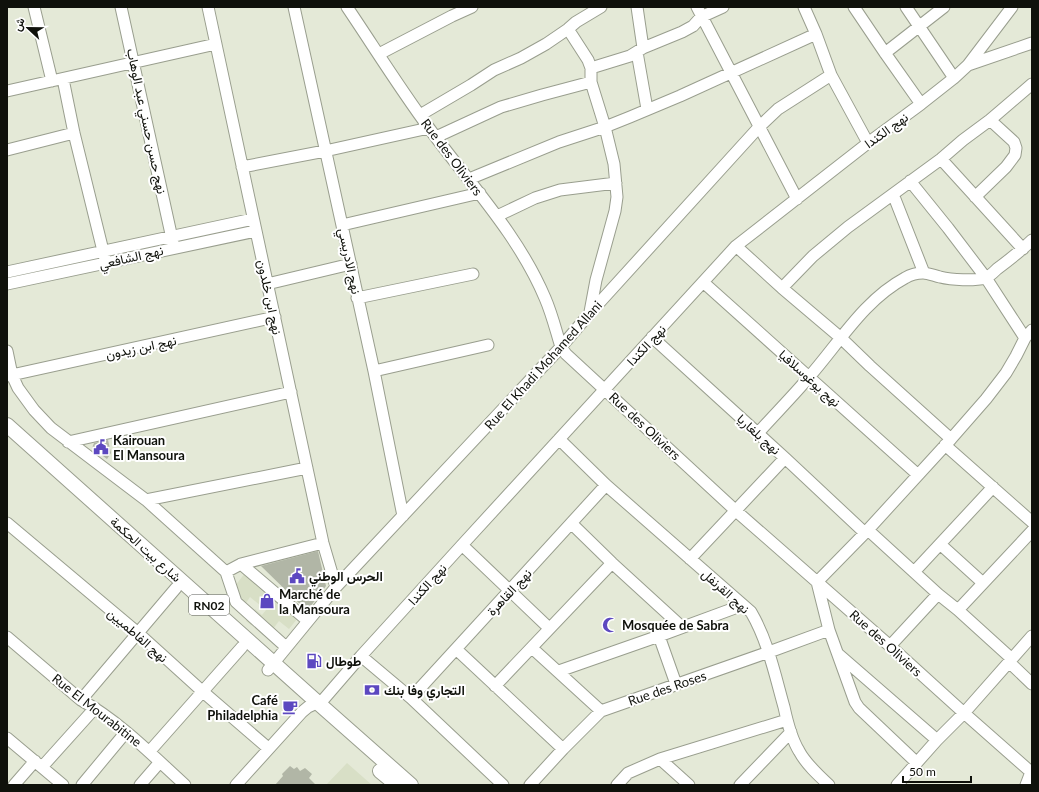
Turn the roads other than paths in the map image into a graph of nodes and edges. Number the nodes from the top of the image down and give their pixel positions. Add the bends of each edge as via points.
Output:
1 (34, 7) edge
2 (121, 7) edge
3 (209, 7) edge
4 (294, 7) edge
5 (347, 7) edge
6 (472, 7) edge
7 (601, 7) edge
8 (637, 7) edge
9 (723, 7) edge
10 (804, 7) edge
11 (854, 7) edge
12 (906, 7) edge
13 (944, 7) edge
14 (1012, 7) edge
15 (699, 12) edge
16 (918, 26) junction
17 (568, 29) junction
18 (816, 34) junction
19 (1032, 43) edge
20 (216, 44) junction
21 (640, 50) junction
22 (884, 53) junction
23 (379, 54) junction
24 (134, 62) junction
25 (968, 65) junction
26 (591, 68) junction
27 (732, 73) junction
28 (831, 75) junction
29 (954, 78) junction
30 (63, 79) junction
31 (52, 81) junction
32 (591, 82) junction
33 (1032, 84) edge
34 (7, 91) edge
35 (921, 104) junction
36 (647, 109) junction
37 (420, 115) junction
38 (990, 120) junction
39 (605, 127) junction
40 (759, 127) junction
41 (429, 128) junction
42 (74, 133) junction
43 (436, 137) junction
44 (868, 143) junction
45 (7, 150) edge
46 (325, 151) junction
47 (941, 159) junction
48 (242, 167) junction
49 (469, 180) junction
50 (910, 181) junction
51 (616, 183) junction
52 (480, 194) junction
53 (893, 194) junction
54 (976, 197) junction
55 (797, 199) junction
56 (497, 216) junction
57 (253, 218) junction
58 (342, 225) junction
59 (256, 231) junction
60 (172, 236) junction
61 (1032, 240) edge
62 (736, 246) junction
63 (174, 248) junction
64 (1023, 249) junction
65 (103, 252) junction
66 (106, 263) junction
67 (350, 264) junction
68 (7, 272) edge
69 (924, 272) junction
70 (473, 274) dead end
71 (986, 278) junction
72 (703, 282) junction
73 (7, 284) edge
74 (268, 284) junction
75 (782, 288) junction
76 (358, 298) junction
77 (590, 313) junction
78 (275, 317) junction
79 (1028, 334) edge
80 (652, 337) junction
81 (842, 338) junction
82 (488, 344) dead end
83 (561, 347) junction
84 (7, 351) edge
85 (374, 371) junction
86 (10, 375) edge
87 (809, 378) junction
88 (604, 389) junction
89 (291, 392) junction
90 (7, 425) edge
91 (758, 433) junction
92 (7, 437) edge
93 (559, 439) junction
94 (68, 442) junction
95 (948, 442) junction
96 (785, 458) junction
97 (307, 468) junction
98 (917, 474) junction
99 (606, 485) junction
100 (994, 487) junction
101 (146, 500) junction
102 (735, 510) junction
103 (403, 516) junction
104 (1032, 522) edge
105 (7, 523) edge
106 (572, 524) junction
107 (866, 531) junction
108 (1032, 531) edge
109 (323, 543) junction
110 (940, 544) junction
111 (462, 545) junction
112 (690, 559) junction
113 (612, 563) junction
114 (241, 564) junction
115 (226, 572) junction
116 (914, 572) junction
117 (817, 582) junction
118 (983, 583) junction
119 (336, 587) junction
120 (176, 588) junction
121 (510, 592) junction
122 (938, 594) junction
123 (743, 605) junction
124 (958, 610) junction
125 (308, 621) junction
126 (682, 627) junction
127 (549, 628) junction
128 (829, 630) junction
129 (138, 633) junction
130 (659, 636) junction
131 (1032, 636) edge
132 (7, 637) edge
133 (890, 646) junction
134 (242, 647) junction
135 (286, 647) junction
136 (532, 648) junction
137 (456, 649) junction
138 (769, 652) junction
139 (837, 653) junction
140 (361, 656) junction
141 (1010, 660) junction
142 (270, 666) junction
143 (558, 671) junction
144 (676, 684) junction
145 (1032, 684) edge
146 (495, 686) junction
147 (202, 692) junction
148 (411, 698) junction
149 (82, 700) junction
150 (313, 704) junction
151 (95, 708) junction
152 (601, 711) junction
153 (964, 713) junction
154 (787, 720) junction
155 (126, 732) junction
156 (791, 732) junction
157 (7, 738) edge
158 (937, 740) junction
159 (268, 748) junction
160 (563, 749) junction
161 (149, 752) junction
162 (660, 759) junction
163 (160, 762) junction
164 (917, 763) junction
165 (38, 764) junction
166 (1032, 773) edge
167 (816, 781) edge
168 (14, 785) edge
169 (63, 785) edge
170 (82, 785) edge
171 (140, 785) edge
172 (185, 785) edge
173 (236, 785) edge
174 (397, 785) edge
175 (412, 785) edge
176 (503, 785) edge
177 (530, 785) edge
178 (617, 785) edge
179 (688, 785) edge
180 (740, 785) edge
181 (829, 785) edge
182 (897, 785) edge
183 (1026, 785) edge

1 - 31 street
2 - 24 street, نهج حسن حسني عبد الوهاب
3 - 20 street, نهج ابن خلدون
4 - 46 street, نهج الادريسي
5 - 23 street, Rue des Oliviers
6 - 23 street
7 - 17 street
8 - 21 street
9 - 15 street
10 - 18 street
11 - 22 street
12 - 16 street
13 - 16 street
14 - 25 street
15 - 21 street via 693,26
15 - 27 street
16 - 22 street
16 - 29 street
17 - 26 street
17 - 37 street
18 - 27 street
18 - 28 street
19 - 25 street, نهج الكندا
20 - 24 street
20 - 48 street, نهج ابن خلدون
21 - 26 street via 630,56
21 - 36 street
22 - 35 street
23 - 37 street, Rue des Oliviers
24 - 30 street
24 - 60 street, نهج حسن حسني عبد الوهاب
25 - 29 street, نهج الكندا
26 - 32 street
27 - 36 street
27 - 40 street
28 - 40 street, Rue El Khadi Mohamed Allani via 778,109
28 - 44 street
29 - 35 street, نهج الكندا
30 - 31 street
30 - 42 street
31 - 34 street
32 - 39 street
32 - 43 street via 501,107
33 - 38 street
35 - 44 street, نهج الكندا
36 - 39 street
37 - 41 street, Rue des Oliviers
38 - 47 street
38 - 54 street via 1014,142 1015,155
39 - 49 street via 559,142
39 - 51 street
40 - 55 street
40 - 77 street, Rue El Khadi Mohamed Allani
41 - 43 street, Rue des Oliviers
41 - 46 street
42 - 45 street
42 - 65 street
43 - 49 street, Rue des Oliviers
44 - 55 street, نهج الكندا
46 - 48 street
46 - 58 street, نهج الادريسي
47 - 50 street
47 - 54 street
48 - 57 street, نهج ابن خلدون
49 - 52 street, Rue des Oliviers
50 - 53 street
50 - 71 street
51 - 56 street via 560,190 535,198
51 - 77 street via 615,211 596,280
52 - 56 street, Rue des Oliviers
52 - 58 street
53 - 69 street
53 - 75 street via 813,256
54 - 64 street
55 - 62 street, نهج الكندا
56 - 83 street, Rue des Oliviers via 519,248 542,291
57 - 59 street, نهج ابن خلدون
57 - 60 street, نهج الشافعي
58 - 67 street, نهج الادريسي
59 - 63 street, نهج الشافعي
59 - 74 street, نهج ابن خلدون
60 - 63 street, نهج حسن حسني عبد الوهاب
60 - 65 street, نهج الشافعي
61 - 64 street
62 - 72 street, نهج الكندا
62 - 75 street
63 - 66 street, نهج الشافعي
64 - 71 street
65 - 66 street
65 - 68 street, نهج الشافعي
66 - 73 street, نهج الشافعي
67 - 74 street
67 - 76 street, نهج الادريسي
69 - 71 street via 954,280
69 - 81 street via 906,278 880,296 857,318
70 - 76 street
71 - 79 street
72 - 80 street, نهج الكندا
72 - 87 street, نهج يوغوسلافيا
74 - 78 street, نهج ابن خلدون
75 - 81 street
76 - 85 street, نهج الادريسي
77 - 83 street, Rue El Khadi Mohamed Allani
78 - 86 street, نهج ابن زيدون
78 - 89 street, نهج ابن خلدون
79 - 95 street via 1006,373
80 - 88 street, نهج الكندا
80 - 91 street, نهج بلغاريا
81 - 87 street
81 - 95 street
82 - 85 street
83 - 88 street, Rue des Oliviers
83 - 103 street, Rue El Khadi Mohamed Allani
84 - 86 street
85 - 103 street, نهج الادريسي
86 - 94 street via 34,410
87 - 91 street
87 - 98 street, نهج يوغوسلافيا
88 - 93 street, نهج الكندا
88 - 102 street, Rue des Oliviers
89 - 94 street
89 - 97 street, نهج ابن خلدون
90 - 142 main road, شارع بيت الحكمة / RN02
91 - 96 street, نهج بلغاريا
92 - 120 main road, شارع بيت الحكمة / RN02
93 - 99 street, نهج القرنفل
93 - 111 street, نهج الكندا
94 - 101 street
95 - 98 street
95 - 100 street
96 - 102 street
96 - 107 street, نهج بلغاريا
97 - 101 street
97 - 109 street, نهج ابن خلدون
98 - 107 street
99 - 106 street, نهج القاهرة
99 - 112 street, نهج القرنفل
100 - 104 street
100 - 110 street
101 - 115 street
102 - 112 street
102 - 117 street, Rue des Oliviers
103 - 119 street, Rue El Khadi Mohamed Allani
105 - 129 street, نهج الفاطميين
106 - 113 street
106 - 121 street, نهج القاهرة
107 - 116 street, نهج بلغاريا
107 - 117 street
108 - 118 street
109 - 114 street
109 - 119 street, نهج ابن خلدون
110 - 116 street
110 - 118 street
111 - 121 street
111 - 140 street, نهج الكندا
112 - 123 street, نهج القرنفل
113 - 126 street
113 - 127 street
114 - 115 street
114 - 125 street
115 - 135 street via 236,602
116 - 122 street, نهج بلغاريا
117 - 128 street
117 - 133 street, Rue des Oliviers
118 - 124 street
119 - 125 street, Rue El Khadi Mohamed Allani
120 - 129 street
120 - 134 main road, شارع بيت الحكمة / RN02
121 - 127 street
121 - 137 street, نهج القاهرة
122 - 124 street, نهج بلغاريا
122 - 133 street
123 - 126 street
123 - 138 street, نهج القرنفل via 758,624
124 - 141 street, نهج بلغاريا
125 - 135 street, Rue El Khadi Mohamed Allani
126 - 130 street
127 - 136 street
128 - 138 street, Rue des Roses
128 - 139 street
129 - 147 street, نهج الفاطميين
129 - 149 street
130 - 143 street
130 - 144 street
131 - 141 street
132 - 149 street, Rue El Mourabitine
133 - 153 street, Rue des Oliviers
134 - 142 main road, شارع بيت الحكمة / RN02
134 - 147 street
135 - 142 street, Rue El Khadi Mohamed Allani
136 - 143 street
136 - 146 street
137 - 146 street
137 - 148 street, نهج القاهرة
138 - 144 street, Rue des Roses
138 - 154 street, نهج القرنفل
139 - 158 street
139 - 164 street via 859,708
140 - 148 street
140 - 150 street, نهج الكندا via 323,700
141 - 145 street, نهج بلغاريا
141 - 153 street
142 - 150 main road, شارع بيت الحكمة / RN02
143 - 152 street
144 - 152 street, Rue des Roses
146 - 160 street
147 - 159 street, نهج الفاطميين
147 - 161 street
148 - 176 street
149 - 151 street, Rue El Mourabitine
150 - 159 street, نهج الكندا
150 - 174 main road, شارع بيت الحكمة / RN02
150 - 175 main road, شارع بيت الحكمة / RN02
151 - 155 street, Rue El Mourabitine
151 - 165 street
152 - 160 street, Rue des Roses
153 - 158 street
153 - 166 street, Rue des Oliviers
154 - 156 street, نهج القرنفل
154 - 162 street
155 - 161 street, Rue El Mourabitine
155 - 170 street
156 - 167 street, نهج القرنفل
156 - 180 street
157 - 165 street
158 - 164 street
159 - 173 street, نهج الكندا
160 - 177 street, Rue des Roses
161 - 163 street, Rue El Mourabitine
162 - 178 street via 628,773
162 - 179 street
163 - 171 street
163 - 172 street, Rue El Mourabitine
164 - 182 street
165 - 168 street
165 - 169 street
166 - 183 street
167 - 181 street, نهج القرنفل

